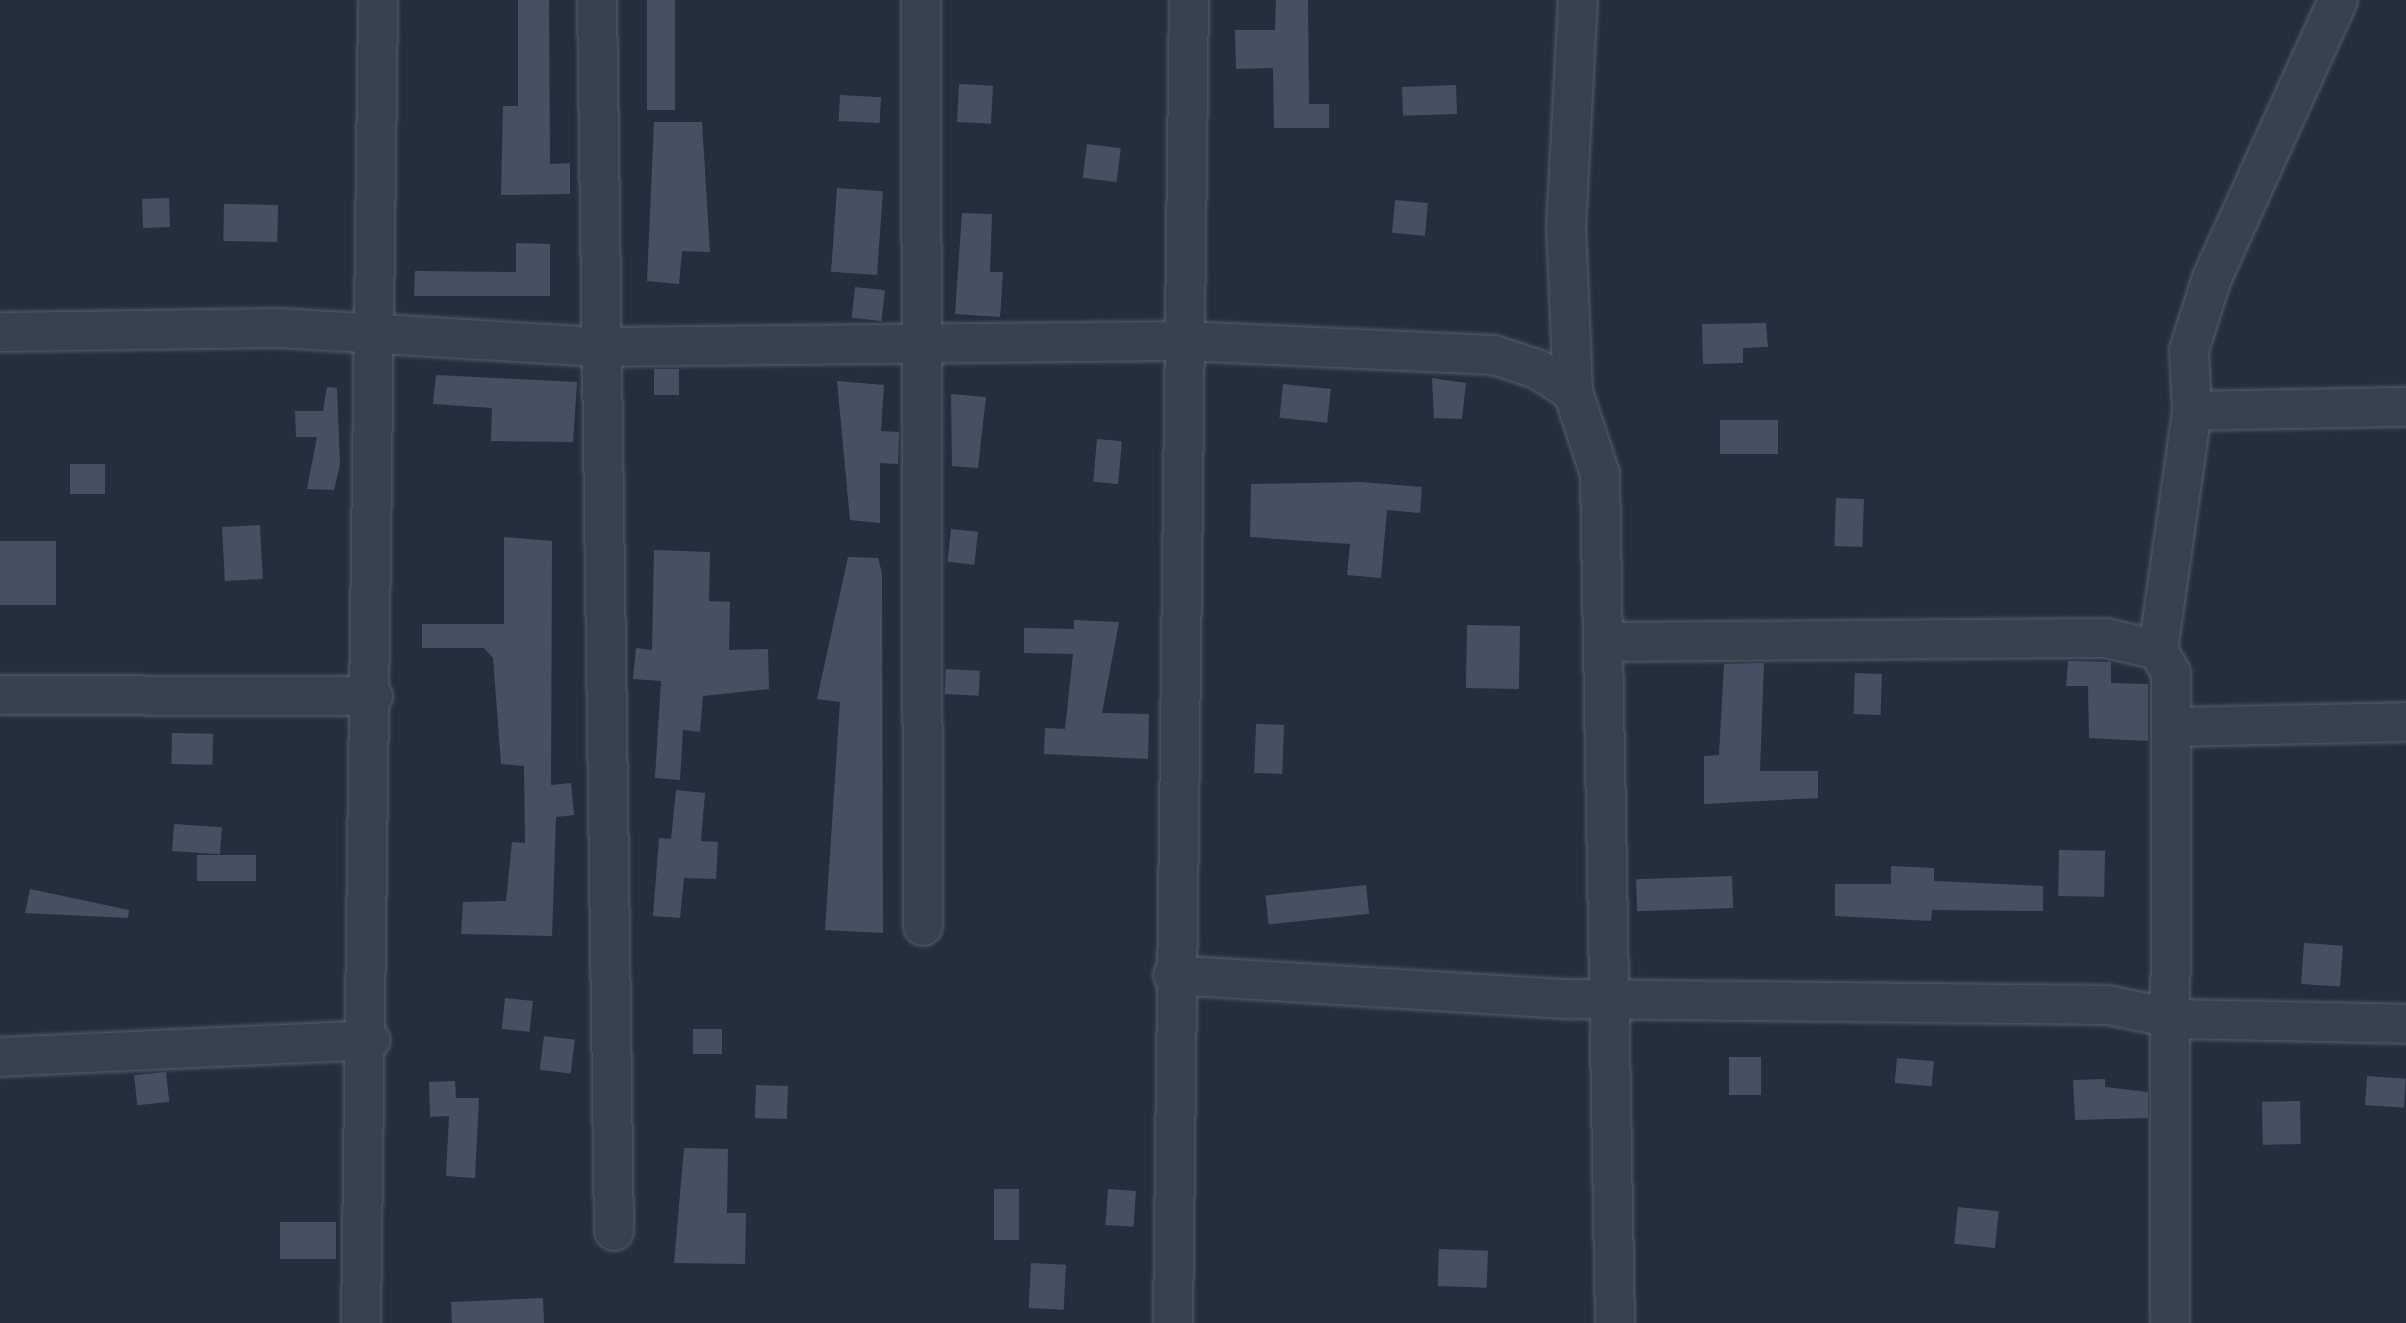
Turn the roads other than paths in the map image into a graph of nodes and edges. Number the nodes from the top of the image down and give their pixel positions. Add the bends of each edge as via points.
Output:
1 (378, 0) edge
2 (597, 0) edge
3 (921, 0) edge
4 (1189, 0) edge
5 (1578, 0) edge
6 (2338, 0) edge
7 (0, 332) edge
8 (373, 336) junction
9 (1184, 341) junction
10 (918, 343) junction
11 (597, 347) junction
12 (1573, 392) junction
13 (2406, 407) edge
14 (2192, 411) junction
15 (1603, 642) junction
16 (2158, 650) junction
17 (0, 695) edge
18 (373, 696) junction
19 (2406, 722) edge
20 (2172, 727) junction
21 (923, 926) dead end
22 (1173, 975) junction
23 (1609, 999) junction
24 (2176, 1019) junction
25 (2406, 1024) edge
26 (371, 1040) junction
27 (0, 1056) edge
28 (614, 1231) dead end
29 (361, 1323) edge
30 (1173, 1323) edge
31 (1615, 1323) edge
32 (2170, 1323) edge

1 - 8 street
2 - 11 street
3 - 10 street
4 - 9 street
5 - 12 street via 1566,227
6 - 14 street via 2212,278 2189,350
7 - 8 street via 279,328
8 - 11 street
8 - 18 street
9 - 10 street
9 - 12 street via 1494,355
9 - 22 street
10 - 11 street
10 - 21 street
11 - 28 street
12 - 15 street via 1600,474
13 - 14 street
14 - 16 street
15 - 16 street via 2106,638
15 - 23 street
16 - 20 street via 2171,673
17 - 18 street
18 - 26 street
19 - 20 street
20 - 24 street
22 - 23 street
22 - 30 street
23 - 24 street via 2108,1004
23 - 31 street
24 - 25 street
24 - 32 street
26 - 27 street
26 - 29 street

